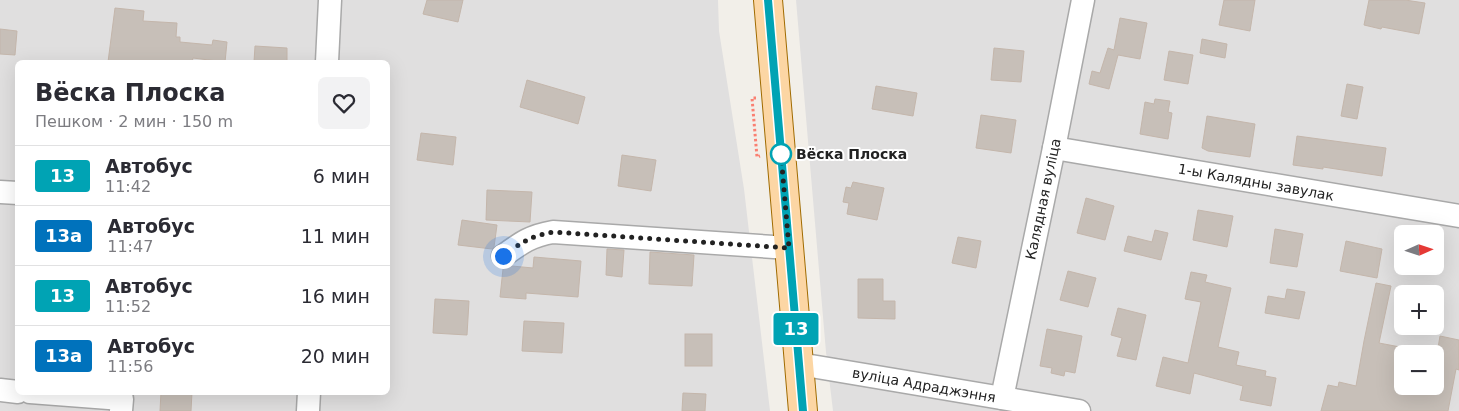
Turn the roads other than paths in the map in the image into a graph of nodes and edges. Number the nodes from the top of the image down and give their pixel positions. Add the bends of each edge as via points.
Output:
1 (330, 0) edge
2 (768, 0) edge
3 (1083, 0) edge
4 (327, 60) edge
5 (1054, 148) junction
6 (0, 192) edge
7 (15, 193) edge
8 (1459, 216) edge
9 (789, 248) junction
10 (503, 256) dead end
11 (799, 364) junction
12 (0, 390) edge
13 (15, 392) edge
14 (39, 395) edge
15 (65, 395) edge
16 (309, 395) edge
17 (1002, 398) junction
18 (60, 411) edge
19 (121, 411) edge
20 (308, 411) edge
21 (803, 411) edge
22 (1080, 411) edge

1 - 4 street
2 - 9 main road
3 - 5 street, Калядная вуліца
5 - 8 street, 1-ы Калядны завулак
5 - 17 street, Калядная вуліца
6 - 7 street
9 - 10 street via 553,232 536,235
9 - 11 main road
11 - 17 street, вуліца Адраджэння
11 - 21 main road
12 - 13 street
14 - 18 street
15 - 19 street via 122,399
16 - 20 street
17 - 22 street, вуліца Адраджэння

